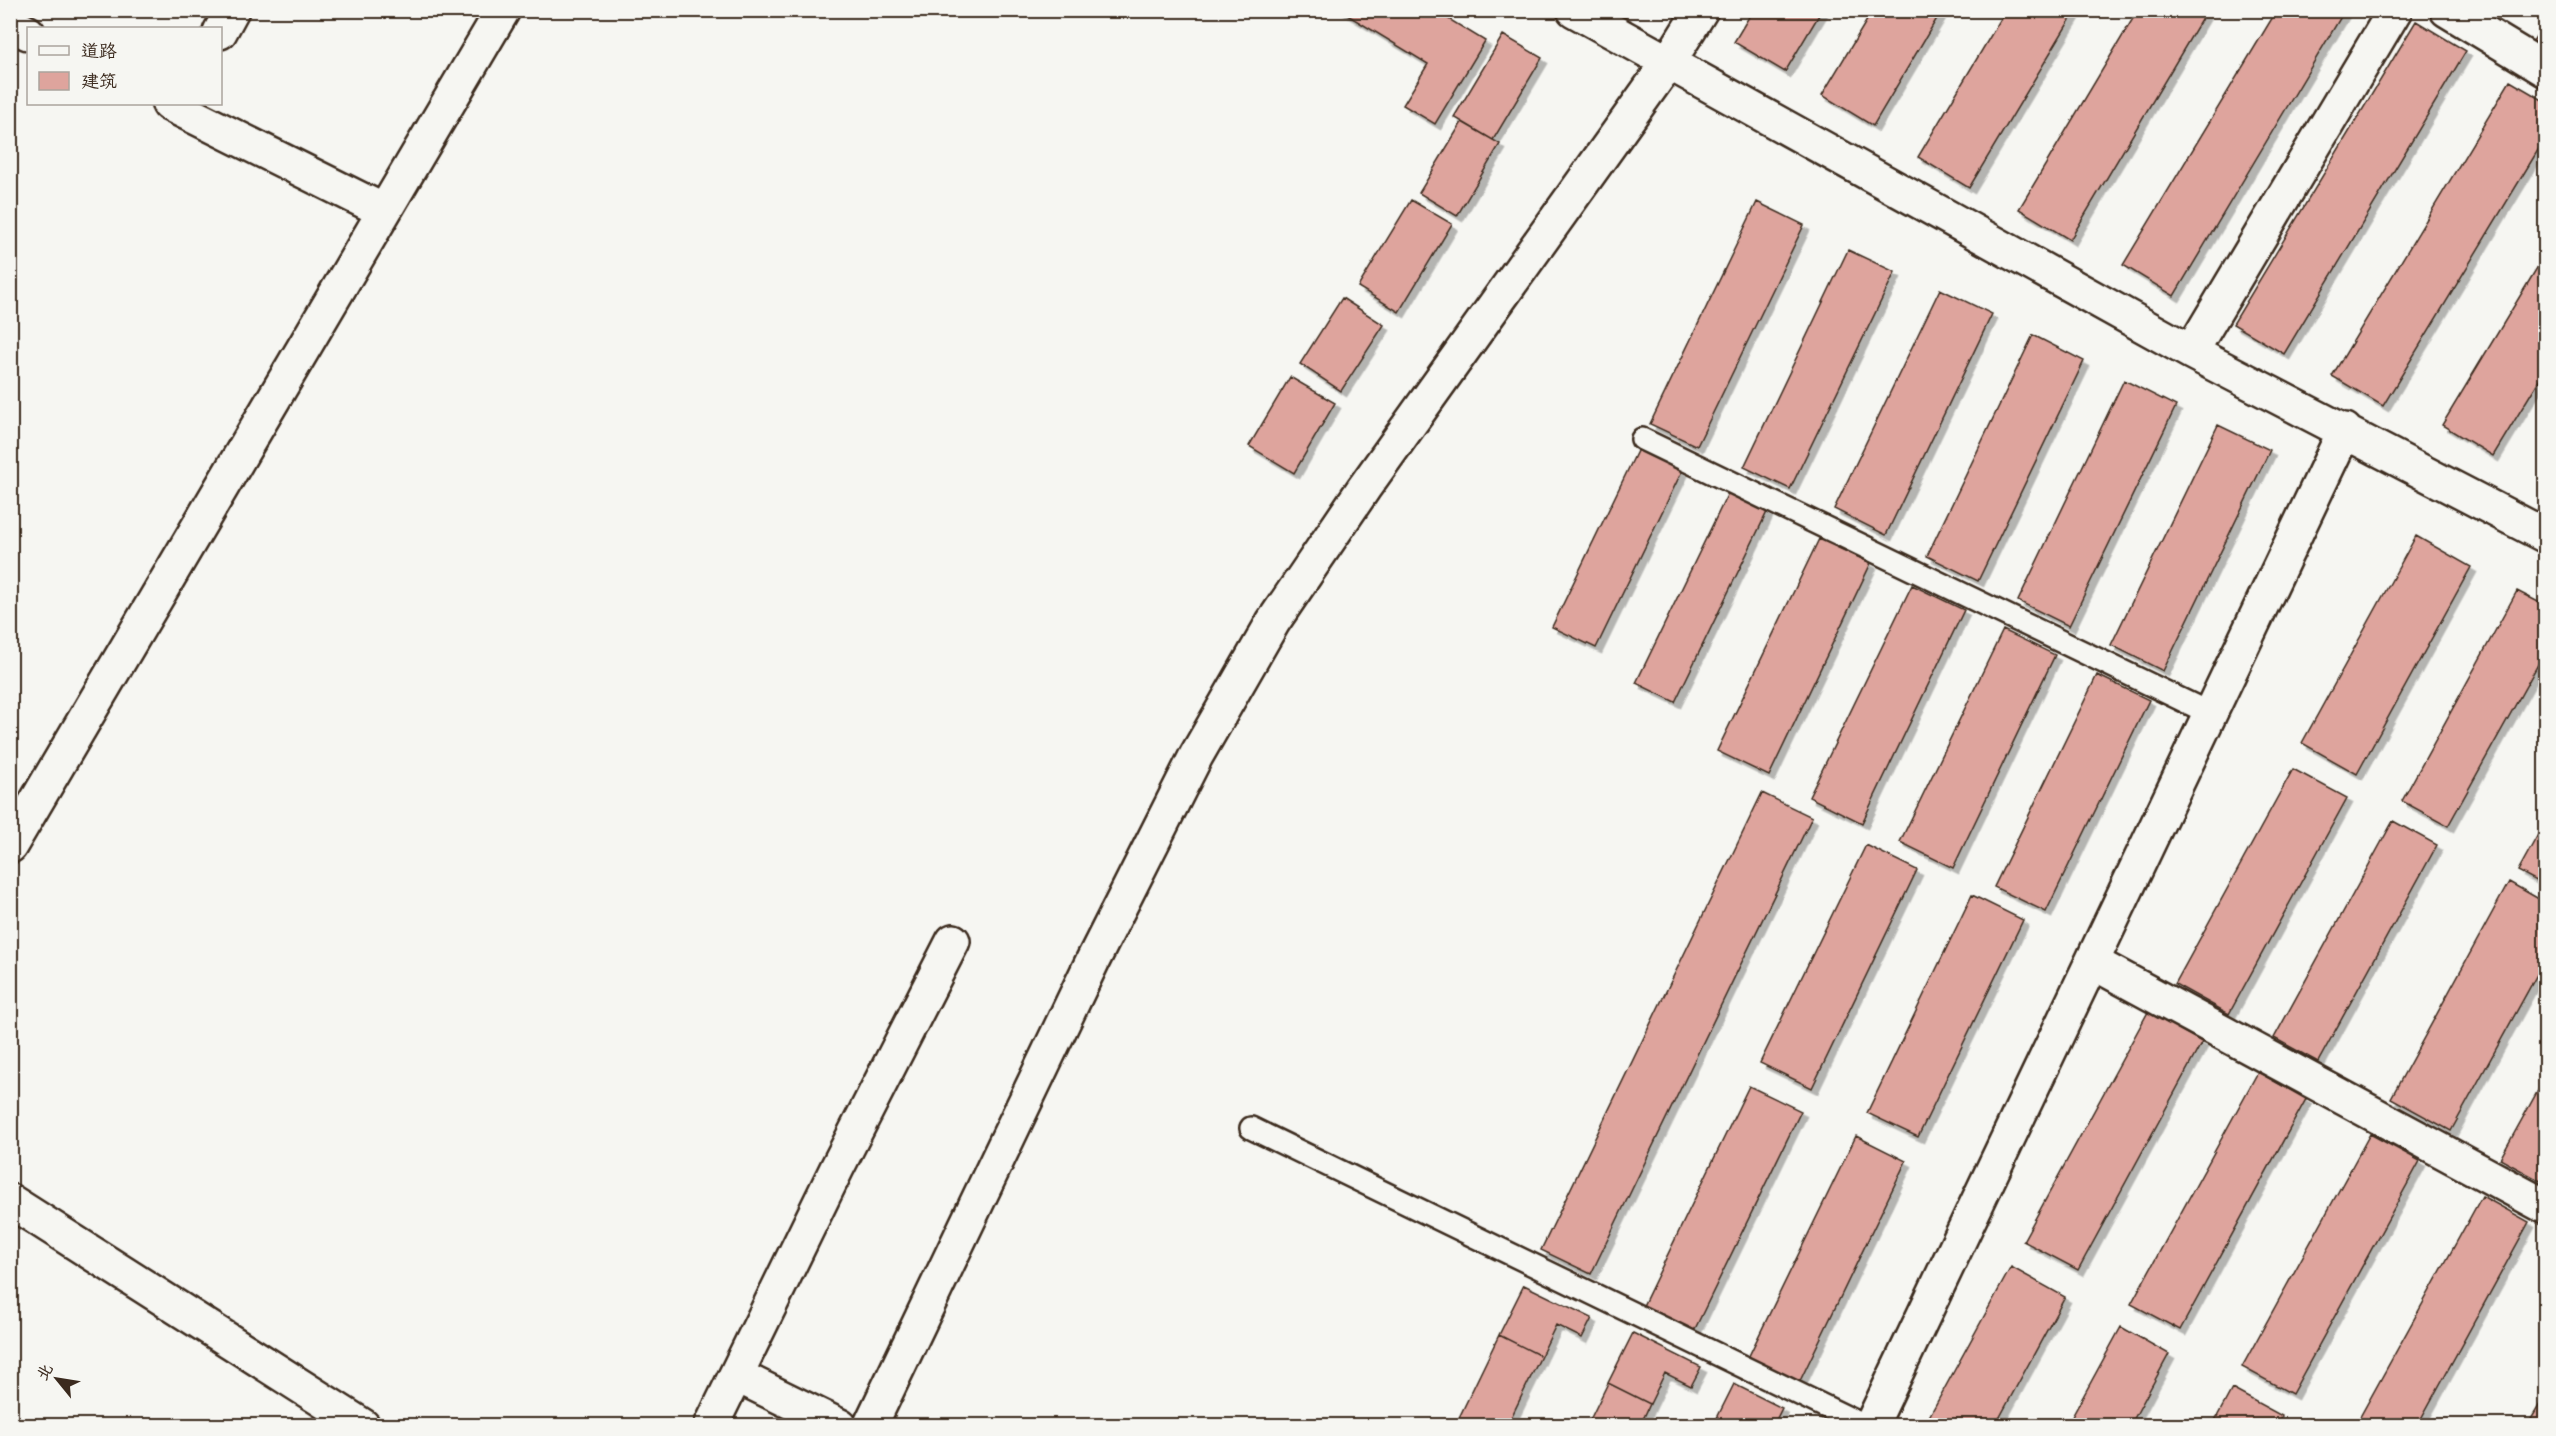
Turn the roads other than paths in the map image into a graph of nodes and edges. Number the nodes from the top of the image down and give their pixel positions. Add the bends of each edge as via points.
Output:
1 (232, 10) edge
2 (503, 10) edge
3 (1574, 10) edge
4 (1701, 10) edge
5 (2395, 10) edge
6 (2447, 10) edge
7 (10, 24) edge
8 (222, 28) edge
9 (27, 32) edge
10 (1668, 63) junction
11 (2546, 70) edge
12 (177, 105) edge
13 (384, 212) junction
14 (2191, 352) junction
15 (2344, 430) junction
16 (1642, 439) dead end
17 (2546, 536) edge
18 (2209, 713) junction
19 (10, 846) edge
20 (953, 941) dead end
21 (2092, 962) junction
22 (1251, 1128) dead end
23 (10, 1202) edge
24 (2546, 1207) edge
25 (736, 1376) junction
26 (363, 1425) edge
27 (711, 1425) edge
28 (840, 1425) edge
29 (870, 1425) edge
30 (1866, 1425) edge
31 (1871, 1425) edge

1 - 8 street
2 - 13 street
3 - 10 street
4 - 10 street
5 - 14 street
6 - 11 street
7 - 9 street
10 - 14 street
10 - 29 street via 1364,488 1267,633 1196,756 1098,950
12 - 13 street
13 - 19 street
14 - 15 street
15 - 17 street
15 - 18 street
16 - 18 lane
18 - 21 street
20 - 25 street
21 - 24 street
21 - 31 street
22 - 30 lane
23 - 26 street
25 - 27 street
25 - 28 street

